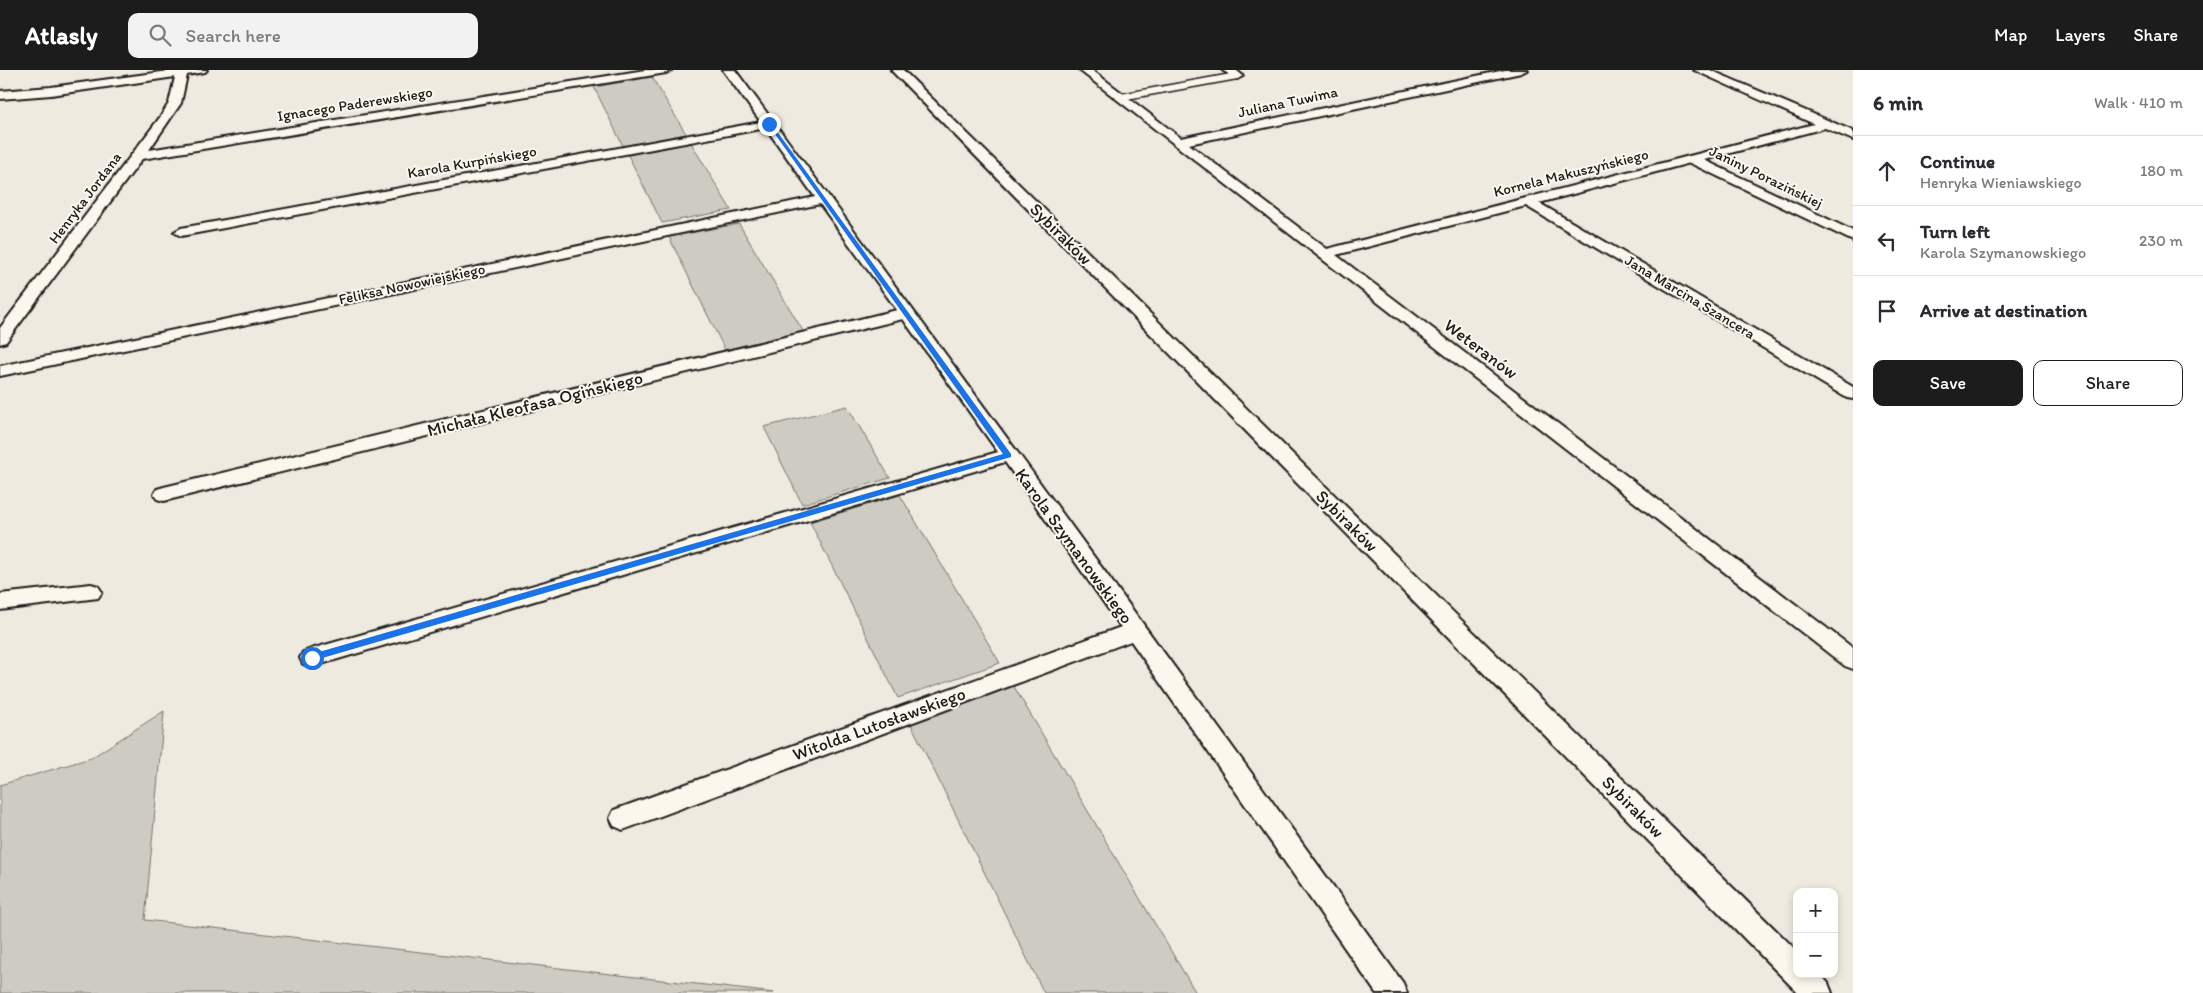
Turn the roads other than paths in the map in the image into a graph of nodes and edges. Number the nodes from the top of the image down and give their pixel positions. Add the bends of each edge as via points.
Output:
1 (202, 70) edge
2 (666, 70) edge
3 (729, 70) edge
4 (897, 70) edge
5 (1085, 70) edge
6 (1521, 70) edge
7 (1700, 70) edge
8 (182, 71) edge
9 (1232, 73) edge
10 (14, 95) junction
11 (0, 96) edge
12 (1121, 97) junction
13 (0, 110) edge
14 (769, 124) junction
15 (1827, 124) junction
16 (1853, 136) edge
17 (1180, 142) junction
18 (137, 156) junction
19 (1692, 159) junction
20 (825, 199) junction
21 (1527, 201) junction
22 (181, 232) dead end
23 (1853, 237) edge
24 (1324, 254) junction
25 (906, 313) junction
26 (0, 339) edge
27 (0, 371) edge
28 (1853, 394) edge
29 (1008, 456) junction
30 (164, 494) dead end
31 (91, 592) dead end
32 (0, 602) edge
33 (1135, 631) junction
34 (312, 658) dead end
35 (1853, 660) edge
36 (623, 818) dead end
37 (1793, 967) edge
38 (1804, 978) edge
39 (1393, 993) edge
40 (1818, 993) edge

1 - 8 street
2 - 18 street, Ignacego Paderewskiego
3 - 14 street, Karola Szymanowskiego
4 - 37 street, Sybiraków
5 - 12 street, Weteranów
6 - 17 street, Juliana Tuwima
7 - 15 street
8 - 10 street
8 - 18 street, Henryka Jordana via 172,110
9 - 12 lane
10 - 11 street
10 - 13 street
12 - 17 street, Weteranów
14 - 20 street, Karola Szymanowskiego
14 - 22 street, Karola Kurpińskiego
15 - 16 street
15 - 19 street, Kornela Makuszyńskiego
17 - 24 street, Weteranów
18 - 26 street, Henryka Jordana
19 - 21 street, Kornela Makuszyńskiego
19 - 23 street, Janiny Porazińskiej
20 - 25 street, Karola Szymanowskiego
20 - 27 street, Feliksa Nowowiejskiego
21 - 24 street, Kornela Makuszyńskiego
21 - 28 street, Jana Marcina Szancera
24 - 35 street, Weteranów
25 - 29 street, Karola Szymanowskiego
25 - 30 street, Michała Kleofasa Ogińskiego
29 - 33 street, Karola Szymanowskiego
29 - 34 street
31 - 32 street
33 - 36 street, Witolda Lutosławskiego
33 - 39 street, Karola Szymanowskiego
38 - 40 street

